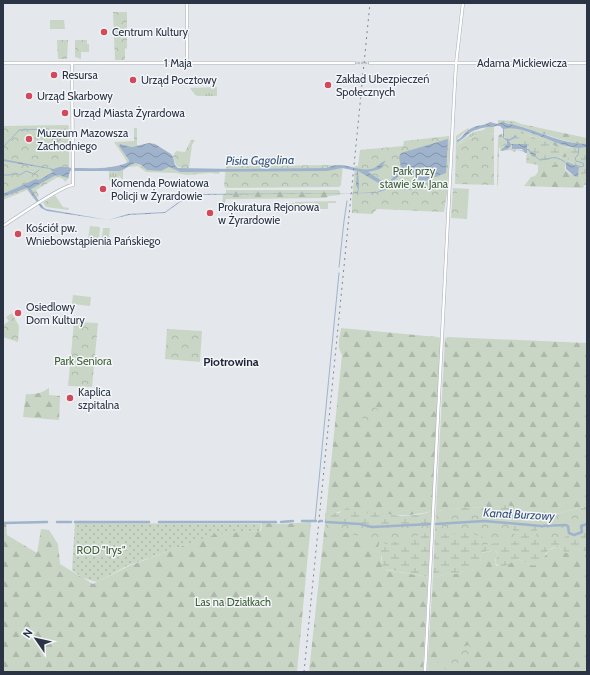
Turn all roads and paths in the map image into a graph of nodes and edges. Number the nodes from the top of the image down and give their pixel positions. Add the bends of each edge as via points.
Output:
1 (187, 3) edge
2 (463, 3) edge
3 (3, 63) edge
4 (72, 63) junction
5 (187, 63) junction
6 (354, 63) tunnel mouth
7 (370, 63) tunnel mouth
8 (587, 63) edge
9 (456, 64) junction
10 (3, 226) edge
11 (425, 672) edge

1 - 5 street
2 - 9 street
3 - 4 street, 1 Maja
4 - 5 street, 1 Maja
4 - 10 street via 74,184 67,185
5 - 6 street, 1 Maja
7 - 9 street
8 - 9 street, Adama Mickiewicza
9 - 11 street

